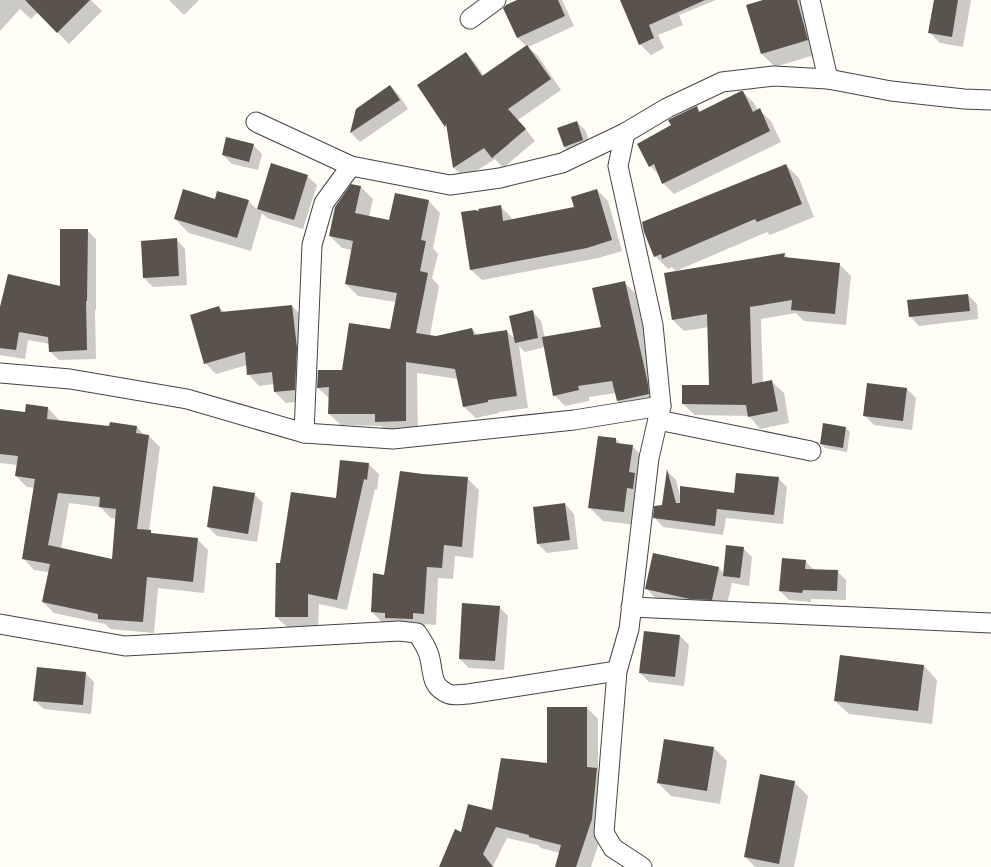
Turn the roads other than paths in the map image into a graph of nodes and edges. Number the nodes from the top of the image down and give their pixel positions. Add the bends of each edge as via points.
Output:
1 (496, 0) edge
2 (810, 0) edge
3 (470, 19) dead end
4 (828, 79) junction
5 (991, 100) edge
6 (256, 122) dead end
7 (625, 133) junction
8 (352, 166) junction
9 (0, 373) edge
10 (660, 413) junction
11 (304, 433) junction
12 (811, 452) dead end
13 (631, 607) junction
14 (991, 623) edge
15 (0, 624) edge
16 (617, 671) junction
17 (642, 867) edge

1 - 3 street
2 - 4 street
4 - 5 street via 891,91
4 - 7 street via 774,76 722,82 667,108
6 - 8 street
7 - 8 street via 562,163 500,178 450,185
7 - 10 street via 618,166 653,325
8 - 11 street via 324,203 312,245
9 - 11 street via 70,379 187,399
10 - 11 street via 394,439
10 - 12 street
10 - 13 street via 649,458
13 - 14 street
13 - 16 street
15 - 16 street via 125,646 400,631 416,633 424,642 437,686 450,694 468,694
16 - 17 street via 604,833 613,848

